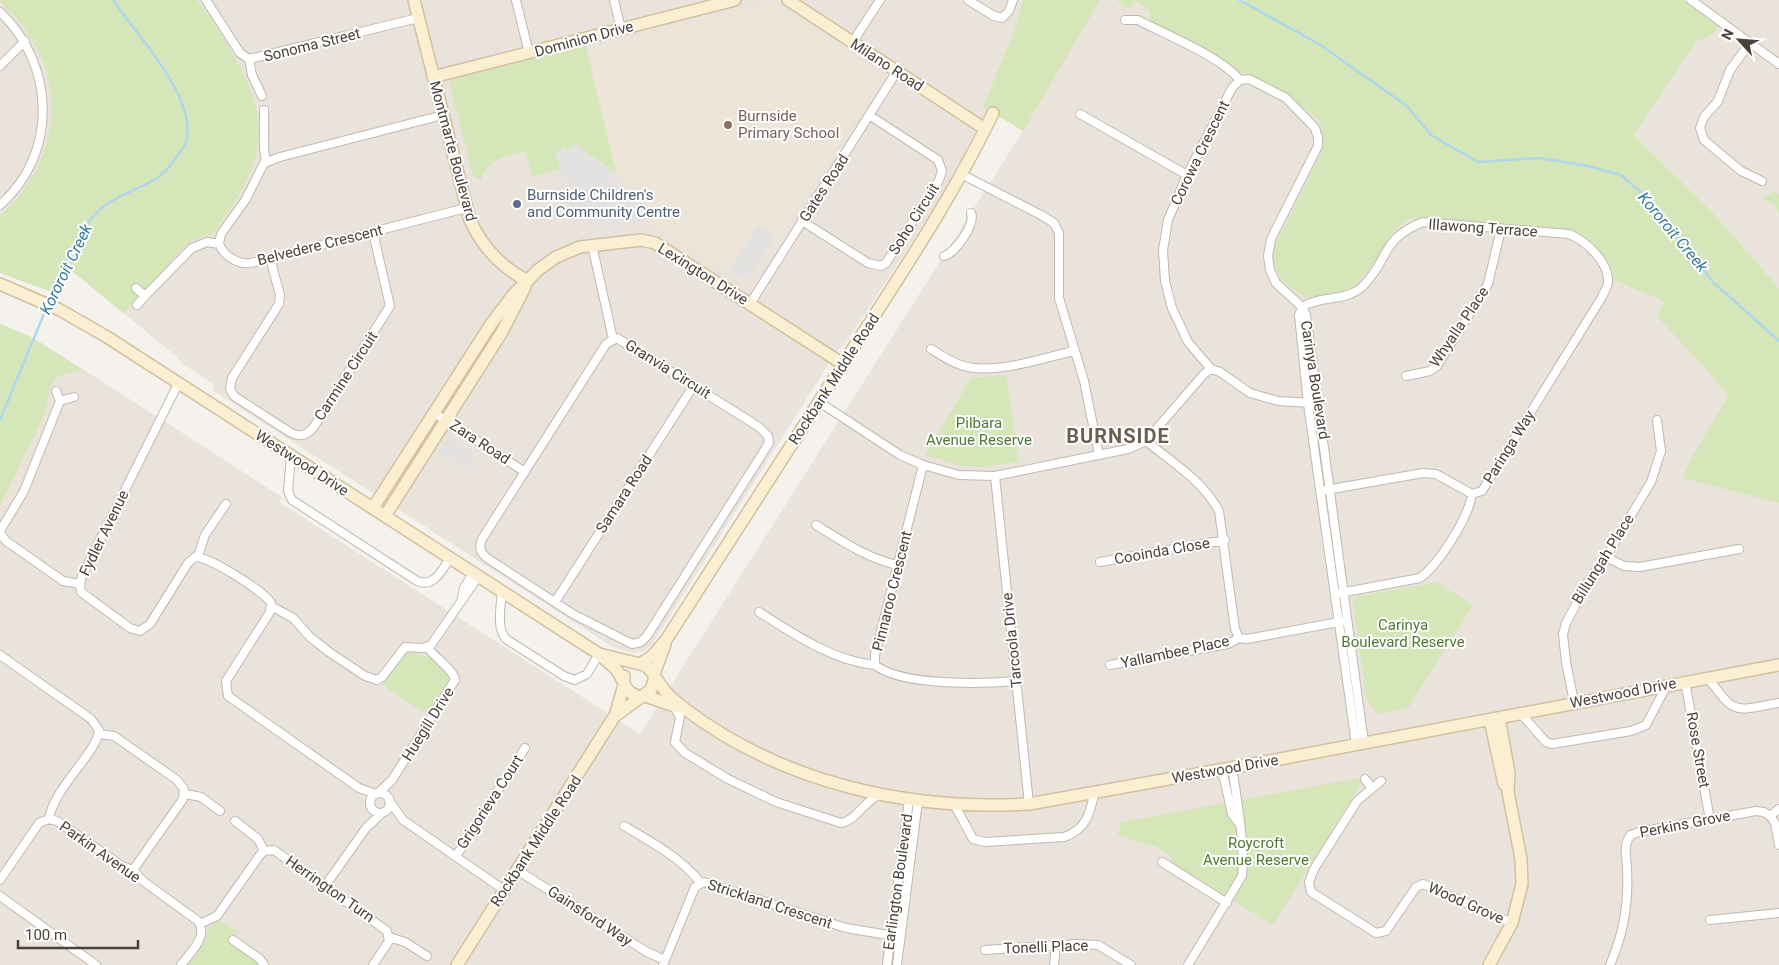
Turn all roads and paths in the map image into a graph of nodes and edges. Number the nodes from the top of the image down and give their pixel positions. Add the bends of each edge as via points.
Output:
1 (206, 0) edge
2 (414, 0) edge
3 (516, 0) edge
4 (614, 0) edge
5 (735, 0) edge
6 (788, 0) edge
7 (880, 0) edge
8 (968, 0) edge
9 (1014, 0) edge
10 (1691, 0) edge
11 (1139, 11) dead end
12 (0, 12) edge
13 (418, 18) junction
14 (1125, 20) dead end
15 (1138, 20) junction
16 (621, 29) junction
17 (25, 41) junction
18 (852, 43) junction
19 (1750, 43) junction
20 (529, 53) junction
21 (249, 59) junction
22 (1779, 64) edge
23 (0, 66) edge
24 (897, 71) junction
25 (433, 77) junction
26 (1240, 80) junction
27 (262, 96) dead end
28 (264, 110) dead end
29 (993, 113) dead end
30 (1080, 114) dead end
31 (443, 115) junction
32 (869, 116) junction
33 (985, 129) junction
34 (266, 162) junction
35 (1187, 174) junction
36 (963, 175) junction
37 (1762, 181) dead end
38 (0, 205) edge
39 (466, 208) junction
40 (971, 213) dead end
41 (802, 222) junction
42 (1501, 230) junction
43 (373, 232) junction
44 (219, 244) junction
45 (592, 245) junction
46 (944, 256) dead end
47 (270, 258) junction
48 (528, 281) junction
49 (2, 284) edge
50 (1608, 284) joint
51 (136, 288) dead end
52 (145, 296) junction
53 (750, 304) junction
54 (138, 305) dead end
55 (1302, 307) junction
56 (613, 339) junction
57 (931, 349) dead end
58 (1074, 351) junction
59 (843, 364) junction
60 (1211, 369) junction
61 (1406, 376) dead end
62 (178, 384) junction
63 (694, 385) junction
64 (56, 391) dead end
65 (74, 397) dead end
66 (60, 401) junction
67 (819, 402) junction
68 (1318, 402) junction
69 (1308, 404) junction
70 (434, 413) junction
71 (445, 420) junction
72 (1657, 420) dead end
73 (1146, 441) junction
74 (291, 456) junction
75 (1099, 456) junction
76 (924, 465) junction
77 (525, 472) junction
78 (995, 476) junction
79 (1330, 489) junction
80 (1320, 491) junction
81 (1472, 494) junction
82 (226, 504) dead end
83 (373, 508) junction
84 (385, 516) junction
85 (816, 525) dead end
86 (0, 533) edge
87 (1225, 540) junction
88 (1740, 549) dead end
89 (198, 556) junction
90 (1606, 557) junction
91 (450, 558) junction
92 (1100, 562) dead end
93 (897, 565) junction
94 (476, 575) junction
95 (80, 584) junction
96 (502, 591) junction
97 (1344, 592) junction
98 (1335, 593) junction
99 (555, 602) junction
100 (271, 606) junction
101 (759, 612) dead end
102 (1348, 620) junction
103 (1339, 622) junction
104 (1239, 638) junction
105 (666, 640) junction
106 (427, 647) junction
107 (599, 654) junction
108 (0, 655) edge
109 (638, 664) junction
110 (875, 665) junction
111 (1110, 665) dead end
112 (1779, 665) edge
113 (654, 676) junction
114 (1707, 677) junction
115 (1016, 681) junction
116 (1685, 681) junction
117 (624, 683) junction
118 (1667, 685) junction
119 (643, 696) junction
120 (1574, 702) junction
121 (1779, 703) edge
122 (673, 705) junction
123 (685, 709) junction
124 (1521, 714) junction
125 (614, 717) junction
126 (1494, 719) junction
127 (99, 734) junction
128 (1360, 744) junction
129 (525, 748) dead end
130 (1227, 768) junction
131 (1365, 778) dead end
132 (392, 780) junction
133 (1381, 781) dead end
134 (1371, 787) junction
135 (359, 788) junction
136 (1095, 792) junction
137 (185, 794) junction
138 (376, 794) junction
139 (879, 795) junction
140 (389, 799) junction
141 (914, 800) junction
142 (954, 804) junction
143 (1029, 804) junction
144 (371, 807) junction
145 (1779, 809) edge
146 (220, 811) dead end
147 (382, 813) junction
148 (1770, 816) junction
149 (49, 819) junction
150 (403, 820) junction
151 (1710, 820) junction
152 (235, 821) dead end
153 (624, 826) dead end
154 (366, 828) junction
155 (1779, 845) edge
156 (264, 851) junction
157 (456, 856) junction
158 (1162, 862) dead end
159 (133, 870) junction
160 (517, 870) junction
161 (0, 880) edge
162 (700, 882) junction
163 (325, 886) junction
164 (504, 890) junction
165 (0, 896) edge
166 (1227, 903) junction
167 (1779, 913) edge
168 (1710, 920) dead end
169 (1512, 923) junction
170 (200, 924) junction
171 (890, 934) junction
172 (389, 937) junction
173 (900, 937) junction
174 (232, 940) dead end
175 (1056, 946) junction
176 (985, 950) dead end
177 (426, 956) dead end
178 (664, 962) edge
179 (96, 965) edge
180 (181, 965) edge
181 (264, 965) edge
182 (373, 965) edge
183 (457, 965) edge
184 (887, 965) edge
185 (897, 965) edge
186 (1054, 965) edge
187 (1131, 965) edge
188 (1188, 965) edge
189 (1489, 965) edge
190 (1610, 965) edge

1 - 21 street, Sonoma Street via 240,53
2 - 13 street, Montmarte Boulevard
3 - 20 street
4 - 16 street
5 - 16 street, Dominion Drive
6 - 18 street, Milano Road
7 - 18 street
8 - 9 street via 1002,18
10 - 19 street
11 - 15 street
12 - 17 street
13 - 21 street, Sonoma Street
13 - 25 street, Montmarte Boulevard
14 - 15 street
15 - 26 street via 1219,63
16 - 20 street, Dominion Drive
17 - 23 street
17 - 38 street via 40,79 43,126 28,171
18 - 24 street, Milano Road
19 - 22 street
19 - 37 street via 1730,70 1718,101 1704,117 1700,128 1704,140 1740,171
20 - 25 street, Dominion Drive
21 - 27 street
24 - 32 street, Gates Road
24 - 33 street, Milano Road
25 - 31 street, Montmarte Boulevard
26 - 35 street, Corowa Crescent via 1232,88
26 - 55 street via 1249,79 1286,98 1316,128 1318,146 1271,239 1268,256 1276,283
28 - 34 street
29 - 33 street, Rockbank Middle Road
30 - 35 street
31 - 34 street
31 - 39 street, Montmarte Boulevard
32 - 41 street, Gates Road
32 - 41 street, Soho Circuit via 938,160 942,171 939,180 881,266 868,264
33 - 36 street, Rockbank Middle Road
34 - 44 street via 246,199 221,234
35 - 60 street, Corowa Crescent via 1168,220 1163,250 1165,281 1172,308 1188,342
36 - 58 street via 1054,223 1059,233 1059,298
36 - 59 street, Rockbank Middle Road
39 - 43 street, Belvedere Crescent
39 - 48 street, Montmarte Boulevard via 486,247 501,263
40 - 46 street via 972,221 953,252
41 - 53 street, Gates Road
42 - 50 street, Illawong Terrace via 1569,234 1580,239 1607,271
42 - 55 street, Illawong Terrace via 1423,222 1405,229 1394,238 1364,285 1354,293
42 - 61 street, Whyalla Place via 1488,284 1437,366 1430,371
43 - 47 street, Belvedere Crescent
43 - 47 street, Carmine Circuit via 390,306 312,428 301,436 237,398 230,389 232,378 279,304 280,295
44 - 47 street, Belvedere Crescent via 225,253 242,263
44 - 52 street via 207,242 192,248
45 - 48 street, Lexington Drive via 556,257
45 - 53 street, Lexington Drive via 647,240
45 - 56 street
48 - 70 street, Lexington Drive via 512,295 491,324
48 - 71 street, Lexington Drive via 511,317
49 - 62 street, Westwood Drive via 80,320
50 - 81 street, Paringa Way via 1482,491
51 - 52 street
52 - 54 street
53 - 59 street, Lexington Drive
55 - 68 street, Carinya Boulevard via 1306,315
55 - 69 street, Carinya Boulevard via 1298,315
56 - 63 street, Granvia Circuit via 624,341
56 - 77 street, Granvia Circuit via 606,344
57 - 58 street via 973,368 1000,367
58 - 75 street via 1084,381
59 - 67 street, Rockbank Middle Road
60 - 69 street, Corowa Crescent via 1250,393 1278,401
60 - 73 street
62 - 74 street, Westwood Drive
62 - 95 street, Fydler Avenue
63 - 99 street, Samara Road
63 - 99 street, Granvia Circuit via 760,427 768,436 768,446 748,479 647,636 640,642 631,644 624,641
64 - 66 street
65 - 66 street
66 - 86 street via 24,491
67 - 76 street via 871,438
67 - 105 street, Rockbank Middle Road
68 - 69 street, Corowa Crescent
68 - 79 street, Carinya Boulevard
69 - 80 street, Carinya Boulevard
70 - 71 street, Zara Road
70 - 83 street, Lexington Drive
71 - 77 street, Zara Road
71 - 84 street, Lexington Drive
72 - 90 street, Billungah Place via 1661,451 1658,465
73 - 75 street
73 - 87 street via 1211,497 1219,511
74 - 83 street, Westwood Drive
74 - 91 street via 288,491 292,500 417,581 426,584 433,581
75 - 78 street
76 - 78 street via 959,475
76 - 93 street, Pinnaroo Crescent
77 - 99 street, Granvia Circuit via 482,539 480,548 483,556
78 - 115 street, Tarcoola Drive
79 - 80 street, Paringa Way
79 - 81 street, Paringa Way via 1423,473 1436,474
79 - 97 street, Carinya Boulevard
80 - 98 street, Carinya Boulevard
81 - 97 street via 1463,519 1431,570 1420,578
82 - 89 street via 205,535
83 - 84 street, Westwood Drive
84 - 91 street, Westwood Drive
85 - 93 street via 877,560
86 - 95 street via 58,578
87 - 92 street, Cooinda Close
87 - 104 street
88 - 90 street via 1640,567 1624,566
89 - 95 street, Fydler Avenue via 188,563 150,624 140,631 130,628 84,595
89 - 100 street via 263,594
90 - 120 street, Billungah Place via 1588,582 1563,634
91 - 94 street, Westwood Drive
93 - 110 street, Pinnaroo Crescent
94 - 96 street, Westwood Drive
94 - 106 street via 469,591 462,596
96 - 107 street, Westwood Drive
96 - 107 street via 500,627 506,639 575,680 587,674
97 - 98 street
97 - 102 street, Carinya Boulevard
98 - 103 street, Carinya Boulevard
100 - 106 street via 293,618 329,652 372,680 382,677 405,647
100 - 135 street via 264,623 226,681 226,692 232,700
101 - 110 street via 831,652 854,662
102 - 103 street, Yallambee Place
102 - 128 street, Carinya Boulevard
103 - 104 street, Yallambee Place via 1247,640
103 - 128 street, Carinya Boulevard
104 - 111 street, Yallambee Place via 1228,644
105 - 109 street, Rockbank Middle Road via 652,656
105 - 113 street, Rockbank Middle Road
106 - 132 street, Huegill Drive via 439,662 452,671 455,680
107 - 109 street, Westwood Drive
107 - 117 street, Westwood Drive via 616,669
108 - 127 street via 91,719
109 - 113 street via 649,668
109 - 117 street via 627,670
110 - 115 street, Pinnaroo Crescent via 891,675 948,682
112 - 114 street, Westwood Drive
113 - 119 street via 654,686
113 - 123 street, Westwood Drive
114 - 116 street, Westwood Drive
114 - 121 street via 1728,704 1738,709
115 - 143 street, Tarcoola Drive
116 - 118 street, Westwood Drive
116 - 151 street, Rose Street
117 - 119 street via 631,693
117 - 125 street, Rockbank Middle Road
118 - 120 street, Westwood Drive
118 - 124 street via 1646,725 1631,730 1552,744 1546,742
119 - 122 street, Westwood Drive
119 - 125 street, Rockbank Middle Road
120 - 124 street, Westwood Drive
122 - 123 street, Westwood Drive
122 - 139 street via 680,717 674,738 679,749 728,779 776,802 841,823
123 - 139 street, Westwood Drive via 781,764
124 - 126 street, Westwood Drive
125 - 160 street, Rockbank Middle Road
126 - 128 street, Westwood Drive
126 - 169 street via 1508,773 1508,792 1521,867 1520,895
127 - 137 street via 114,736 182,784
127 - 149 street via 55,798
128 - 130 street, Westwood Drive
129 - 157 street, Grigorieva Court
130 - 136 street, Westwood Drive
130 - 166 street via 1239,813 1244,861 1242,876
131 - 134 street
132 - 138 street, Huegill Drive
132 - 140 street, Huegill Drive
133 - 134 street, Wood Grove
134 - 169 street, Wood Grove via 1353,807 1314,869 1308,886 1312,893 1377,933 1388,930 1416,887 1423,884
135 - 138 street
135 - 144 street
136 - 142 street via 1084,824 1064,837 985,842 973,839
136 - 143 street, Westwood Drive
137 - 146 street via 201,797
137 - 159 street
138 - 140 street
138 - 144 street
139 - 141 street, Westwood Drive
140 - 147 street via 388,809
140 - 150 street
141 - 142 street, Westwood Drive
141 - 171 street, Earlington Boulevard
141 - 173 street, Earlington Boulevard
142 - 143 street, Westwood Drive
144 - 147 street
144 - 154 street
145 - 148 street
147 - 150 street
147 - 154 street
148 - 151 street, Perkins Grove via 1756,811
148 - 155 street via 1775,823
149 - 159 street, Parkin Avenue
149 - 161 street, Parkin Avenue via 34,829
150 - 157 street
151 - 190 street, Perkins Grove via 1639,832 1628,838 1624,920
152 - 156 street via 258,839
153 - 162 street via 688,869
154 - 163 street
156 - 163 street, Herrington Turn via 280,853
156 - 170 street via 217,916
157 - 164 street
158 - 166 street
159 - 170 street, Parkin Avenue
160 - 164 street, Rockbank Middle Road
160 - 178 street, Gainsford Way
162 - 171 street, Strickland Crescent via 710,882 846,928
162 - 178 street, Strickland Crescent via 695,887
163 - 172 street, Herrington Turn via 384,927
164 - 183 street, Rockbank Middle Road
165 - 179 street
166 - 188 street
167 - 168 street
169 - 189 street
170 - 180 street via 199,941
171 - 173 street, Strickland Crescent
171 - 184 street, Earlington Boulevard
172 - 177 street, Herrington Turn via 406,942
172 - 182 street
173 - 185 street, Earlington Boulevard
174 - 181 street
175 - 176 street, Tonelli Place
175 - 186 street
175 - 187 street, Tonelli Place via 1098,945

